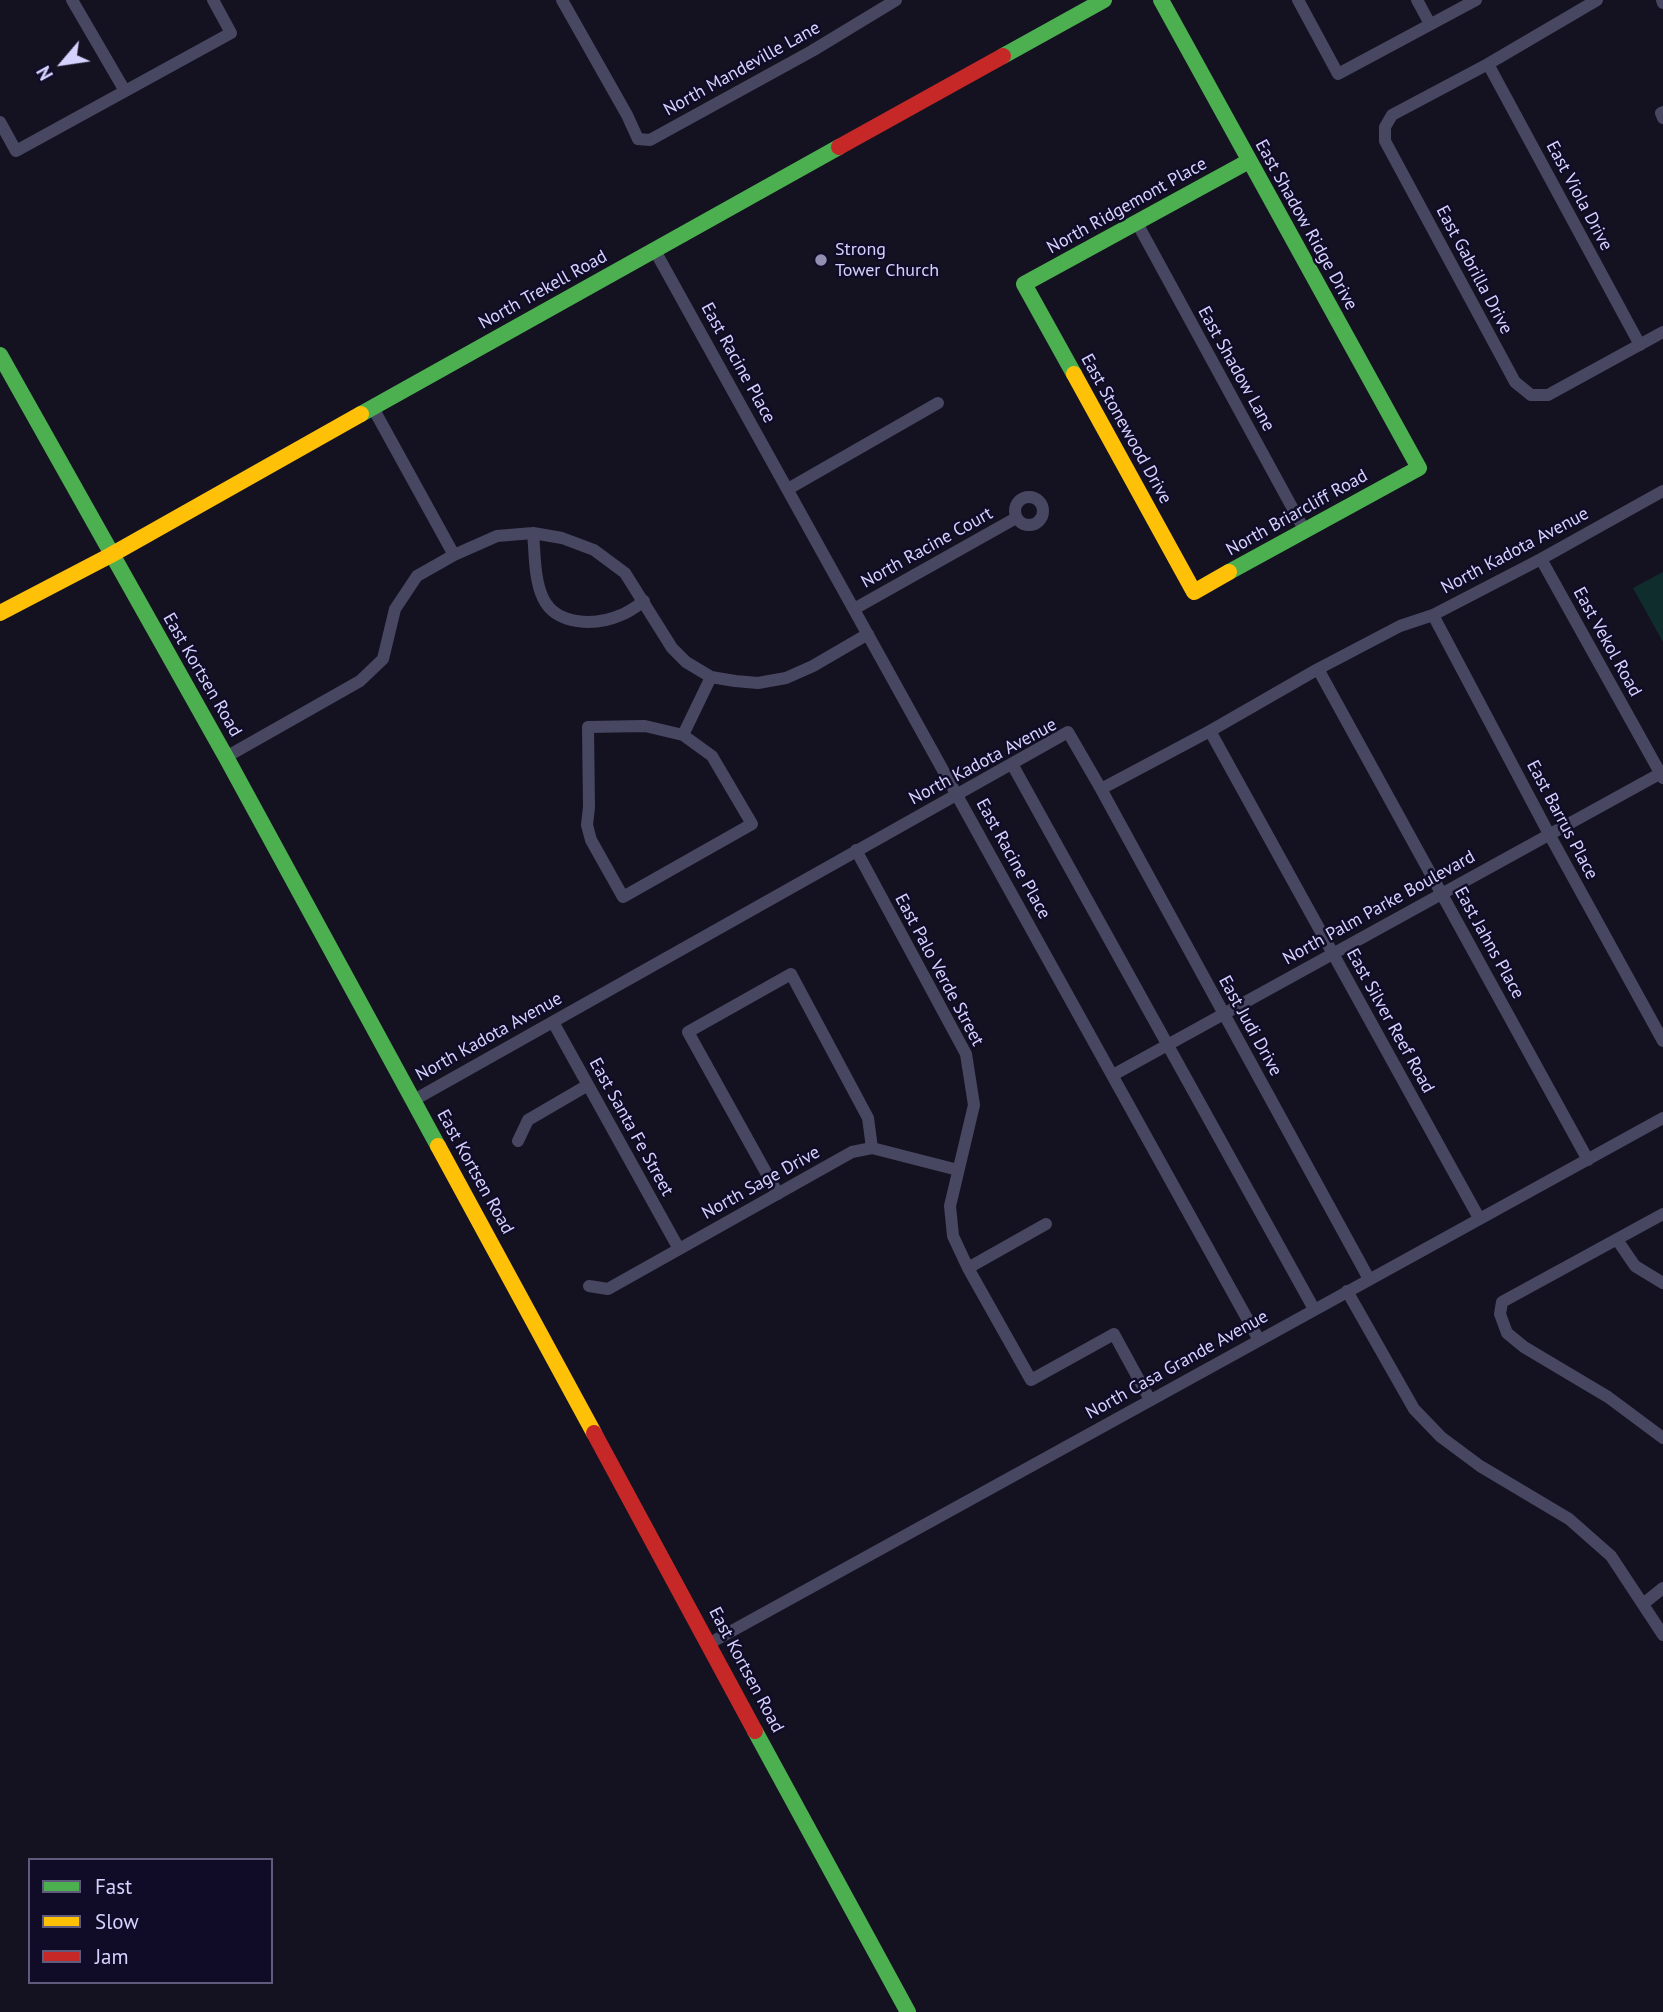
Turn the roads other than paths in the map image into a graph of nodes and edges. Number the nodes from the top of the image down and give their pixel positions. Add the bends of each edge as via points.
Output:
1 (72, 0) edge
2 (213, 0) edge
3 (562, 0) edge
4 (896, 0) edge
5 (1104, 0) edge
6 (1161, 0) edge
7 (1298, 0) edge
8 (1417, 0) edge
9 (1476, 0) edge
10 (1597, 0) edge
11 (882, 4) edge
12 (1430, 24) junction
13 (1488, 64) junction
14 (125, 91) junction
15 (1663, 112) edge
16 (1663, 118) edge
17 (0, 122) edge
18 (1249, 161) junction
19 (1137, 223) junction
20 (654, 249) junction
21 (1024, 284) joint
22 (1663, 332) edge
23 (1640, 345) junction
24 (0, 355) edge
25 (938, 403) dead end
26 (373, 408) junction
27 (1419, 468) joint
28 (788, 489) junction
29 (1663, 491) edge
30 (1016, 518) dead end
31 (1305, 531) junction
32 (533, 533) junction
33 (111, 555) junction
34 (454, 555) junction
35 (1541, 559) junction
36 (1194, 592) joint
37 (644, 601) junction
38 (854, 609) junction
39 (0, 613) edge
40 (1433, 615) junction
41 (868, 634) junction
42 (1318, 669) junction
43 (711, 677) junction
44 (1210, 731) junction
45 (683, 735) junction
46 (226, 757) junction
47 (1012, 764) junction
48 (1662, 774) edge
49 (1101, 789) junction
50 (956, 794) junction
51 (1549, 834) junction
52 (856, 850) junction
53 (1441, 893) junction
54 (1332, 953) junction
55 (1223, 1014) junction
56 (553, 1022) junction
57 (1663, 1041) edge
58 (1167, 1045) junction
59 (1113, 1075) junction
60 (588, 1086) junction
61 (414, 1100) junction
62 (1663, 1118) edge
63 (518, 1141) dead end
64 (872, 1148) junction
65 (1588, 1160) junction
66 (958, 1170) junction
67 (778, 1194) junction
68 (1663, 1214) edge
69 (1479, 1218) junction
70 (1046, 1224) dead end
71 (1618, 1241) junction
72 (679, 1249) junction
73 (968, 1268) junction
74 (1369, 1279) junction
75 (1663, 1283) edge
76 (589, 1286) dead end
77 (1347, 1291) junction
78 (1314, 1309) junction
79 (1258, 1340) junction
80 (1150, 1400) junction
81 (1663, 1438) edge
82 (1663, 1588) edge
83 (1643, 1604) junction
84 (1663, 1635) edge
85 (710, 1643) junction
86 (908, 2012) edge

1 - 14 street
2 - 14 street via 232,33
3 - 11 street, North Mandeville Lane via 638,139 650,140 812,51
4 - 11 street, North Mandeville Lane
5 - 20 street, North Trekell Road
6 - 18 street, East Shadow Ridge Drive
7 - 12 street via 1339,74
8 - 12 street
9 - 12 street
10 - 13 street
13 - 23 street, East Viola Drive
13 - 23 street, East Gabrilla Drive via 1392,115 1385,127 1385,141 1514,382 1531,395 1548,395
14 - 17 street via 16,151
15 - 16 street
18 - 19 street, North Ridgemont Place
18 - 27 street, East Shadow Ridge Drive
19 - 21 street, North Ridgemont Place
19 - 31 street, East Shadow Lane
20 - 26 street, North Trekell Road
20 - 28 street, East Racine Place
21 - 36 street, East Stonewood Drive
22 - 23 street
24 - 33 street, East Kortsen Road
25 - 28 street
26 - 33 street, North Trekell Road
26 - 34 street
27 - 31 street, North Briarcliff Road
28 - 38 street, East Racine Place
29 - 35 street, North Kadota Avenue
30 - 38 street, North Racine Court
31 - 36 street, North Briarcliff Road
32 - 34 street via 498,536
32 - 37 street via 594,550 625,573
32 - 37 street via 543,598 554,613 567,620 601,621
33 - 39 street, North Trekell Road
33 - 46 street, East Kortsen Road
34 - 46 street via 417,576 395,609 383,659 360,681
35 - 40 street, North Kadota Avenue
35 - 48 street, East Vekol Road
37 - 43 street via 672,648
38 - 41 street, East Racine Place
40 - 42 street, North Kadota Avenue via 1400,626
40 - 51 street, East Barrus Place
41 - 43 street via 786,678 758,683
41 - 50 street, East Racine Place
42 - 44 street, North Kadota Avenue
42 - 53 street, East Jahns Place
43 - 45 street
44 - 49 street, North Kadota Avenue
44 - 54 street, East Silver Reef Road
45 - 45 street via 645,726 588,727 587,825 623,897 751,824 712,756
46 - 61 street, East Kortsen Road
47 - 49 street, North Kadota Avenue via 1069,732
47 - 50 street, North Kadota Avenue
47 - 58 street
48 - 51 street, North Palm Parke Boulevard
49 - 55 street, East Judi Drive
50 - 52 street, North Kadota Avenue
50 - 59 street, East Racine Place
51 - 53 street, North Palm Parke Boulevard
51 - 57 street, East Barrus Place
52 - 56 street, North Kadota Avenue
52 - 66 street, East Palo Verde Street via 966,1054 974,1105
53 - 54 street, North Palm Parke Boulevard
53 - 65 street, East Jahns Place
54 - 55 street, North Palm Parke Boulevard
54 - 69 street, East Silver Reef Road
55 - 58 street, North Palm Parke Boulevard
55 - 74 street, East Judi Drive
56 - 60 street, East Santa Fe Street
56 - 61 street, North Kadota Avenue
58 - 59 street, North Palm Parke Boulevard
58 - 78 street
59 - 79 street, East Racine Place
60 - 63 street via 528,1120
60 - 72 street, East Santa Fe Street
61 - 85 street, East Kortsen Road
62 - 65 street, North Casa Grande Avenue
64 - 66 street
64 - 67 street, North Sage Drive via 852,1152
64 - 67 street via 868,1118 791,974 688,1032
65 - 69 street, North Casa Grande Avenue
66 - 73 street, East Palo Verde Street via 950,1206 953,1236
67 - 72 street, North Sage Drive
68 - 71 street
69 - 74 street, North Casa Grande Avenue
70 - 73 street
71 - 75 street via 1635,1266
71 - 81 street via 1502,1302 1500,1314 1507,1333 1524,1347 1608,1397
72 - 76 street, North Sage Drive via 608,1289
73 - 80 street, East Palo Verde Street via 1031,1380 1114,1334
74 - 77 street, North Casa Grande Avenue
77 - 78 street, North Casa Grande Avenue
77 - 83 street via 1414,1409 1441,1437 1480,1466 1569,1519 1611,1556
78 - 79 street, North Casa Grande Avenue
79 - 80 street, North Casa Grande Avenue
80 - 85 street, North Casa Grande Avenue
82 - 83 street
83 - 84 street
85 - 86 street, East Kortsen Road

